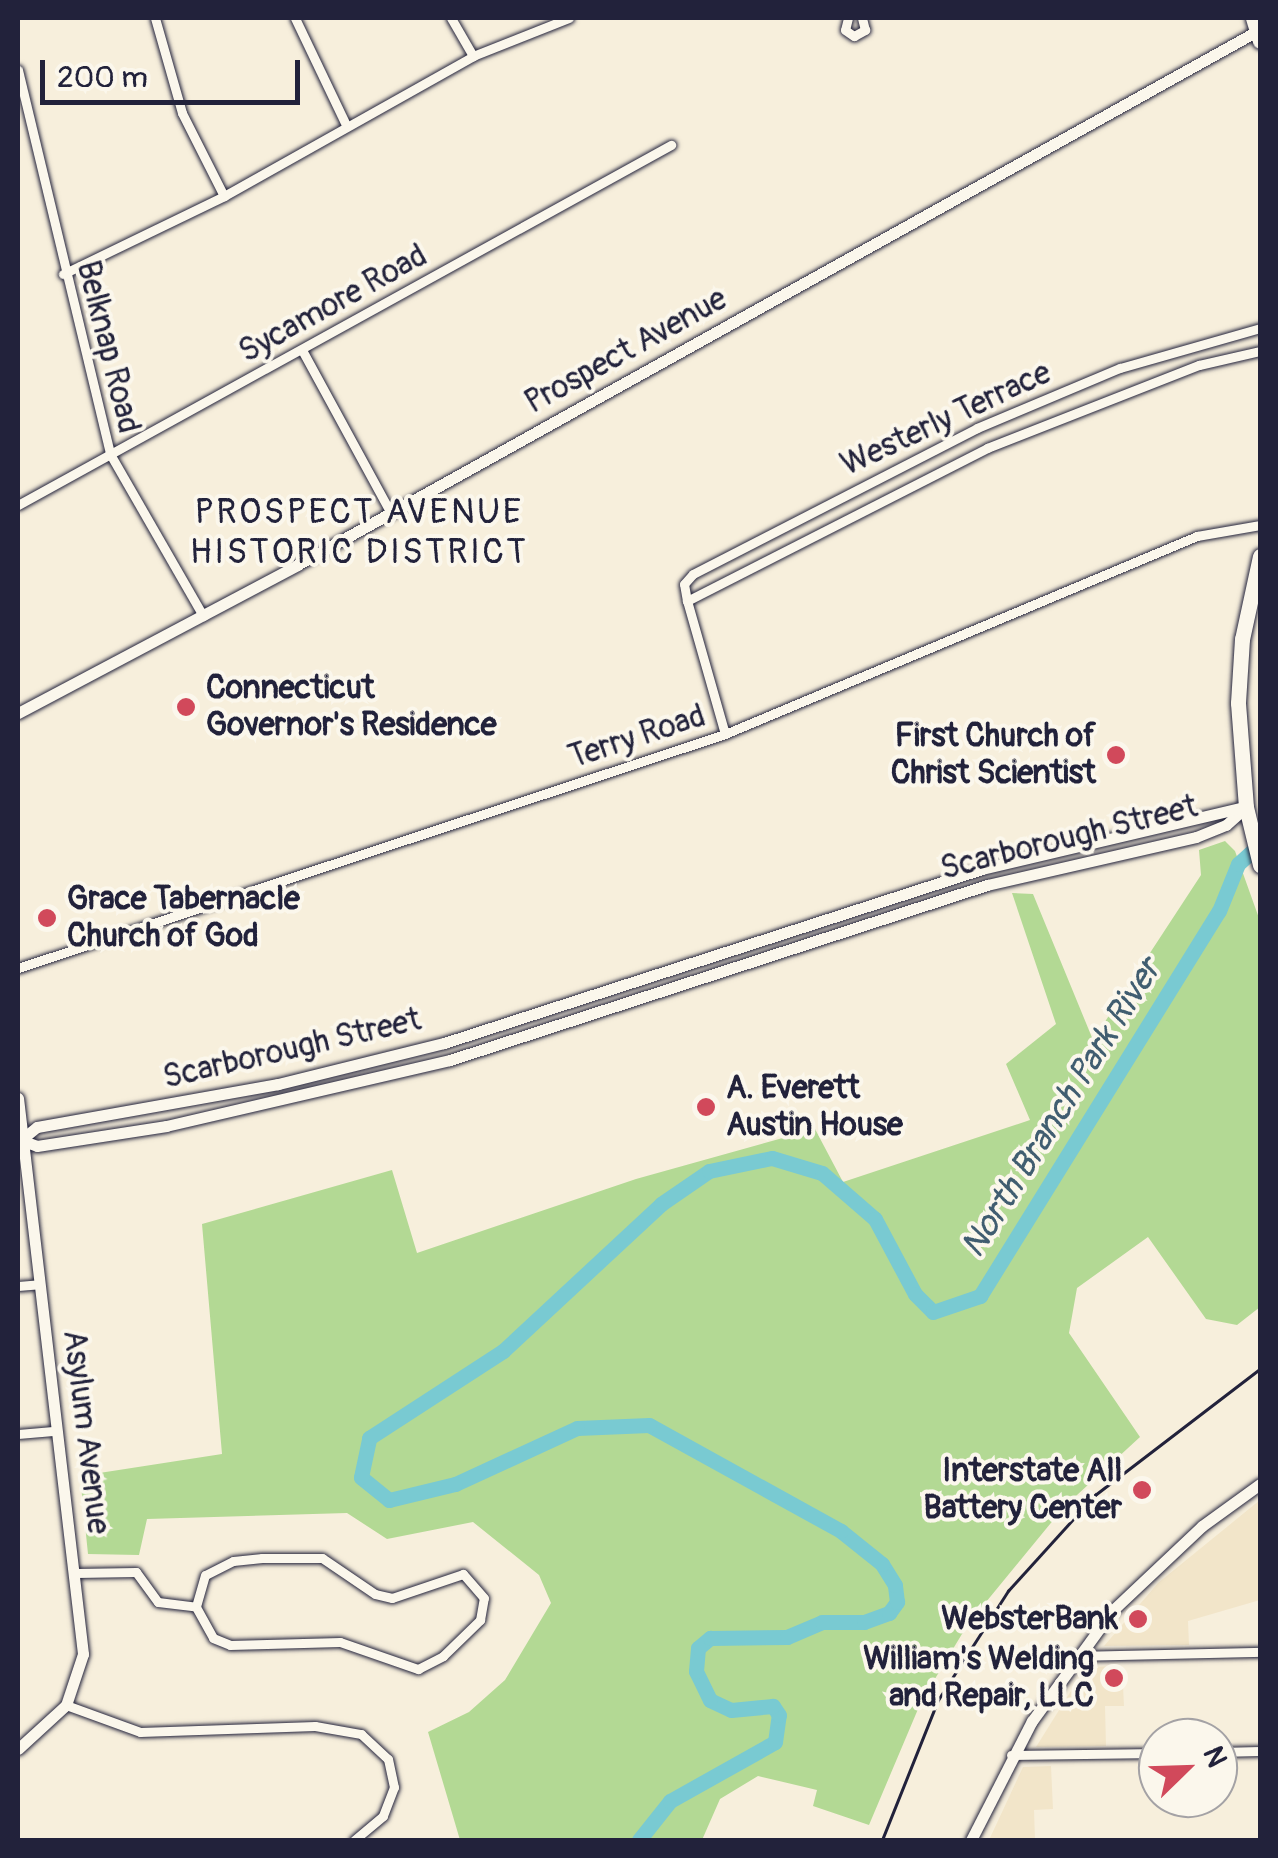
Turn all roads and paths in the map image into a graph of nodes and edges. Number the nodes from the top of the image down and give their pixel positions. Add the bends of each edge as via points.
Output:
1 (155, 18) edge
2 (294, 18) edge
3 (451, 18) edge
4 (569, 18) edge
5 (848, 18) edge
6 (862, 18) edge
7 (1257, 30) edge
8 (473, 56) junction
9 (18, 70) edge
10 (22, 117) edge
11 (345, 124) junction
12 (672, 145) dead end
13 (224, 196) junction
14 (63, 274) junction
15 (1260, 328) edge
16 (302, 350) junction
17 (1260, 351) edge
18 (110, 454) junction
19 (18, 505) edge
20 (391, 513) junction
21 (1260, 525) edge
22 (1260, 556) edge
23 (687, 601) junction
24 (202, 616) junction
25 (18, 713) edge
26 (725, 734) junction
27 (1246, 807) junction
28 (1260, 865) edge
29 (982, 869) junction
30 (986, 885) junction
31 (884, 898) junction
32 (887, 915) junction
33 (731, 952) junction
34 (18, 968) edge
35 (737, 969) junction
36 (581, 1004) junction
37 (588, 1020) junction
38 (444, 1043) junction
39 (450, 1060) junction
40 (278, 1084) junction
41 (18, 1098) edge
42 (281, 1102) junction
43 (162, 1107) junction
44 (166, 1126) junction
45 (20, 1139) edge
46 (39, 1284) junction
47 (18, 1286) edge
48 (56, 1431) junction
49 (18, 1434) edge
50 (1260, 1484) edge
51 (76, 1573) junction
52 (196, 1607) junction
53 (1260, 1652) edge
54 (1076, 1656) junction
55 (66, 1705) junction
56 (18, 1749) edge
57 (1138, 1753) edge
58 (1011, 1756) junction
59 (354, 1840) edge
60 (972, 1840) edge

1 - 13 street via 182,113
2 - 11 street
3 - 8 street
4 - 8 street
5 - 6 street via 845,30 854,36 865,30
7 - 20 main road, Prospect Avenue
8 - 11 street
9 - 10 street, Belknap Road
10 - 14 street, Belknap Road
11 - 13 street
12 - 16 street, Sycamore Road
13 - 14 street
14 - 18 street, Belknap Road
15 - 23 street, Westerly Terrace via 1120,368 976,428 693,574 684,584
16 - 18 street, Sycamore Road
16 - 20 street
17 - 23 street, Westerly Terrace via 1199,365 1005,440
18 - 19 street, Sycamore Road
18 - 24 street, Belknap Road
20 - 24 main road, Prospect Avenue
21 - 26 street, Terry Road via 1197,536
22 - 27 highway via 1238,675
23 - 26 street
24 - 25 main road, Prospect Avenue
26 - 34 street, Terry Road
27 - 28 highway
27 - 29 main road, Scarborough Street
27 - 30 main road, Scarborough Street via 1226,825 1196,837
29 - 30 main road
29 - 31 main road, Scarborough Street
30 - 32 main road, Scarborough Street
31 - 32 main road
31 - 33 main road, Scarborough Street
32 - 35 main road, Scarborough Street
33 - 35 main road
33 - 36 main road, Scarborough Street
35 - 37 main road, Scarborough Street
36 - 37 main road
36 - 38 main road, Scarborough Street
37 - 39 main road, Scarborough Street
38 - 39 main road
38 - 40 main road, Scarborough Street
39 - 42 main road, Scarborough Street
40 - 42 main road
40 - 43 main road, Scarborough Street
41 - 45 main road, Asylum Avenue
42 - 44 main road, Scarborough Street
43 - 44 main road
43 - 45 main road, Scarborough Street via 37,1127
44 - 45 main road, Scarborough Street via 37,1146
45 - 46 main road, Asylum Avenue
46 - 47 street
46 - 48 main road, Asylum Avenue
48 - 49 street
48 - 51 main road, Asylum Avenue
50 - 54 main road via 1152,1570
51 - 52 street via 120,1567 136,1572 158,1602
51 - 55 main road, Asylum Avenue via 83,1654
52 - 52 street via 213,1638 230,1645 340,1642 418,1669 443,1656 480,1620 484,1598 463,1574 392,1598 322,1558 262,1558 205,1574
53 - 54 street
54 - 58 main road
55 - 56 main road, Asylum Avenue
55 - 59 street via 140,1732 315,1726 361,1734 388,1759 394,1787 383,1816
57 - 58 street
58 - 60 main road

